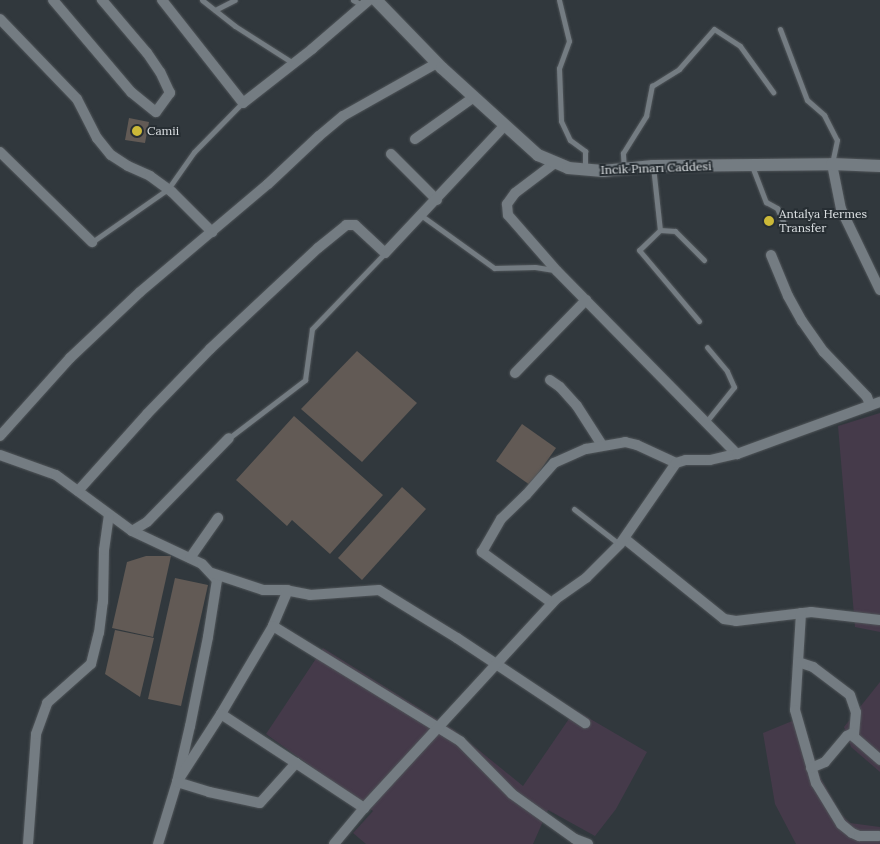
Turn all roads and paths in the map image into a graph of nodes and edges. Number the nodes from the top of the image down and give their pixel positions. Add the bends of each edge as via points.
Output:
1 (52, 0) edge
2 (102, 0) edge
3 (162, 0) edge
4 (202, 0) edge
5 (235, 0) edge
6 (353, 0) edge
7 (376, 0) edge
8 (559, 0) edge
9 (366, 3) edge
10 (215, 10) junction
11 (0, 19) edge
12 (780, 29) dead end
13 (437, 63) junction
14 (294, 64) junction
15 (773, 92) dead end
16 (474, 97) junction
17 (243, 102) junction
18 (505, 125) junction
19 (415, 139) dead end
20 (0, 152) edge
21 (391, 154) dead end
22 (556, 162) junction
23 (832, 164) junction
24 (653, 166) junction
25 (752, 166) junction
26 (880, 166) edge
27 (624, 169) junction
28 (585, 170) junction
29 (168, 189) junction
30 (437, 200) junction
31 (422, 216) junction
32 (786, 228) dead end
33 (660, 230) junction
34 (212, 232) junction
35 (92, 242) joint
36 (385, 253) junction
37 (771, 255) dead end
38 (704, 260) dead end
39 (557, 271) junction
40 (880, 290) edge
41 (586, 300) junction
42 (699, 322) dead end
43 (707, 347) dead end
44 (515, 373) dead end
45 (550, 380) dead end
46 (875, 404) edge
47 (706, 422) junction
48 (0, 435) edge
49 (229, 438) joint
50 (602, 445) junction
51 (737, 454) junction
52 (0, 455) edge
53 (676, 463) junction
54 (78, 491) junction
55 (574, 509) dead end
56 (109, 516) junction
57 (218, 518) dead end
58 (132, 532) junction
59 (622, 541) junction
60 (190, 558) junction
61 (212, 572) junction
62 (288, 590) junction
63 (552, 603) junction
64 (801, 613) junction
65 (880, 620) edge
66 (273, 626) junction
67 (798, 662) junction
68 (496, 663) junction
69 (221, 714) junction
70 (585, 723) dead end
71 (439, 727) junction
72 (853, 732) junction
73 (880, 760) edge
74 (296, 763) junction
75 (811, 768) junction
76 (177, 782) junction
77 (364, 808) junction
78 (879, 836) edge
79 (28, 844) edge
80 (158, 844) edge
81 (334, 844) edge
82 (588, 844) edge

1 - 2 street via 131,92 156,112 170,94 160,72
3 - 17 street
4 - 10 lane
5 - 10 lane
6 - 9 lane
7 - 13 main road, Incik Pınarı Caddesi
8 - 28 lane via 569,41 559,68 561,121 570,140 585,151
9 - 14 street
10 - 14 lane
11 - 29 street via 77,99 97,138 110,155
12 - 23 lane via 807,100 824,115 837,140
13 - 16 main road, Incik Pınarı Caddesi
13 - 34 street via 343,116
14 - 17 street
15 - 27 lane via 740,46 714,29 679,69 652,86 646,116 623,153
16 - 18 main road, Incik Pınarı Caddesi
16 - 19 street
17 - 29 lane via 194,152
18 - 22 main road, Incik Pınarı Caddesi via 538,155
18 - 30 street
20 - 35 street
21 - 30 street
22 - 28 main road, Incik Pınarı Caddesi via 568,168
22 - 39 street via 515,193 507,204 508,215
23 - 25 main road, Incik Pınarı Caddesi
23 - 26 main road, Incik Pınarı Caddesi
23 - 40 street via 841,209
24 - 25 main road, Incik Pınarı Caddesi
24 - 27 main road, Incik Pınarı Caddesi
24 - 33 lane
25 - 32 lane via 766,202 777,208
27 - 28 main road, Incik Pınarı Caddesi
29 - 34 street
29 - 35 lane
30 - 31 street
31 - 36 street
31 - 39 lane via 494,268 535,267
33 - 38 lane via 675,231
33 - 42 lane via 639,250
34 - 48 street via 140,292 70,358
36 - 49 lane via 312,329 305,380
36 - 54 street via 355,225 346,225 210,349
37 - 46 street via 802,321 824,352
39 - 41 street
41 - 44 street
41 - 47 street
43 - 47 lane via 727,371 734,388
45 - 50 street via 560,386 577,406
46 - 51 street
47 - 51 street
49 - 58 street via 147,522
50 - 53 street via 625,442
50 - 63 street via 567,455 554,463 501,518 482,552
51 - 53 street
52 - 54 street via 56,475
53 - 59 street
54 - 56 street
55 - 59 lane
56 - 58 street
56 - 79 street via 104,550 103,602 91,664 47,703 36,734
57 - 60 street
58 - 60 street
59 - 63 street via 586,578
59 - 64 street via 724,619 736,622
60 - 61 street
61 - 62 street via 249,587
61 - 76 street via 217,580 208,637
62 - 66 street
62 - 68 street via 310,594 379,590
63 - 68 street
64 - 65 street
64 - 67 street
66 - 69 street
66 - 71 street
67 - 72 street via 812,667 850,695 856,712
67 - 75 street via 795,710
68 - 70 street
68 - 71 street
69 - 74 street
69 - 76 street
71 - 77 street
71 - 82 street via 460,741 512,794 575,839
72 - 73 street via 856,741
72 - 75 street via 824,762
74 - 76 street via 260,803
74 - 77 street
75 - 78 street via 841,824 859,836
76 - 80 street
77 - 81 street

